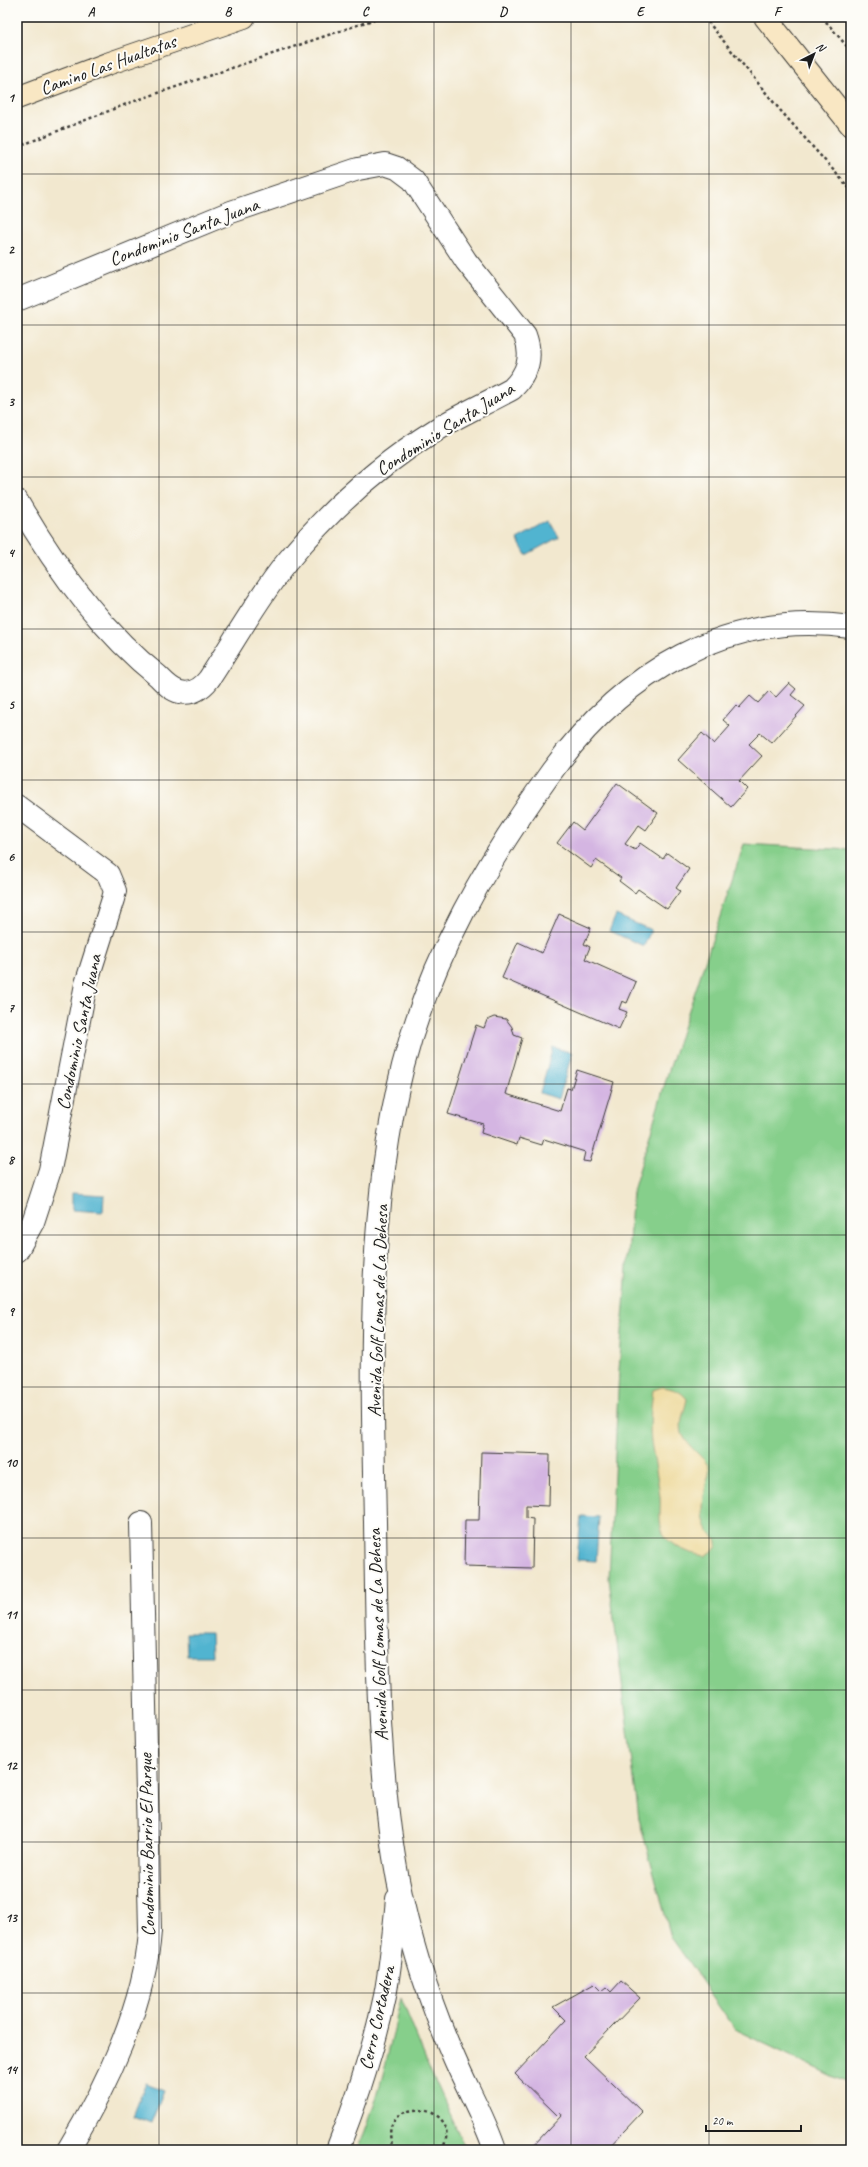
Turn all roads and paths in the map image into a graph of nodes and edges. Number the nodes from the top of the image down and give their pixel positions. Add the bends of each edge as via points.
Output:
1 (244, 17) edge
2 (381, 17) edge
3 (704, 17) edge
4 (765, 17) edge
5 (822, 17) edge
6 (851, 51) edge
7 (17, 98) edge
8 (851, 125) edge
9 (17, 146) edge
10 (851, 190) edge
11 (17, 300) edge
12 (17, 501) edge
13 (851, 627) edge
14 (17, 806) edge
15 (17, 1251) edge
16 (140, 1523) dead end
17 (399, 1882) junction
18 (496, 2147) edge
19 (68, 2150) edge
20 (337, 2150) edge
21 (394, 2150) edge
22 (442, 2150) edge

1 - 7 street, Camino Las Hualtatas
2 - 9 path via 129,103
3 - 10 path via 780,110
4 - 8 street
5 - 6 path
11 - 12 street, Condominio Santa Juana via 231,212 358,169 384,164 397,168 412,180 466,261 525,335 530,356 522,380 512,389 405,450 371,475 311,533 285,564 204,686 196,690 181,692 174,689 123,645 58,564
13 - 17 street, Avenida Golf Lomas de La Dehesa via 803,624 739,633 681,654 654,670 613,701 569,748 486,869 459,918 419,1014 404,1062 386,1160 378,1240 373,1356 379,1726 387,1810
14 - 15 street, Condominio Santa Juana via 108,874 115,890 83,997 50,1170 33,1222
16 - 19 street, Condominio Barrio El Parque via 150,1924 148,1956 137,2000 120,2045 100,2091
17 - 18 street, Avenida Golf Lomas de La Dehesa via 417,1957 440,2026
17 - 20 street, Cerro Cortadera via 385,1996 359,2091
21 - 22 path via 390,2141 390,2131 394,2122 408,2110 417,2108 426,2110 440,2120 446,2136

